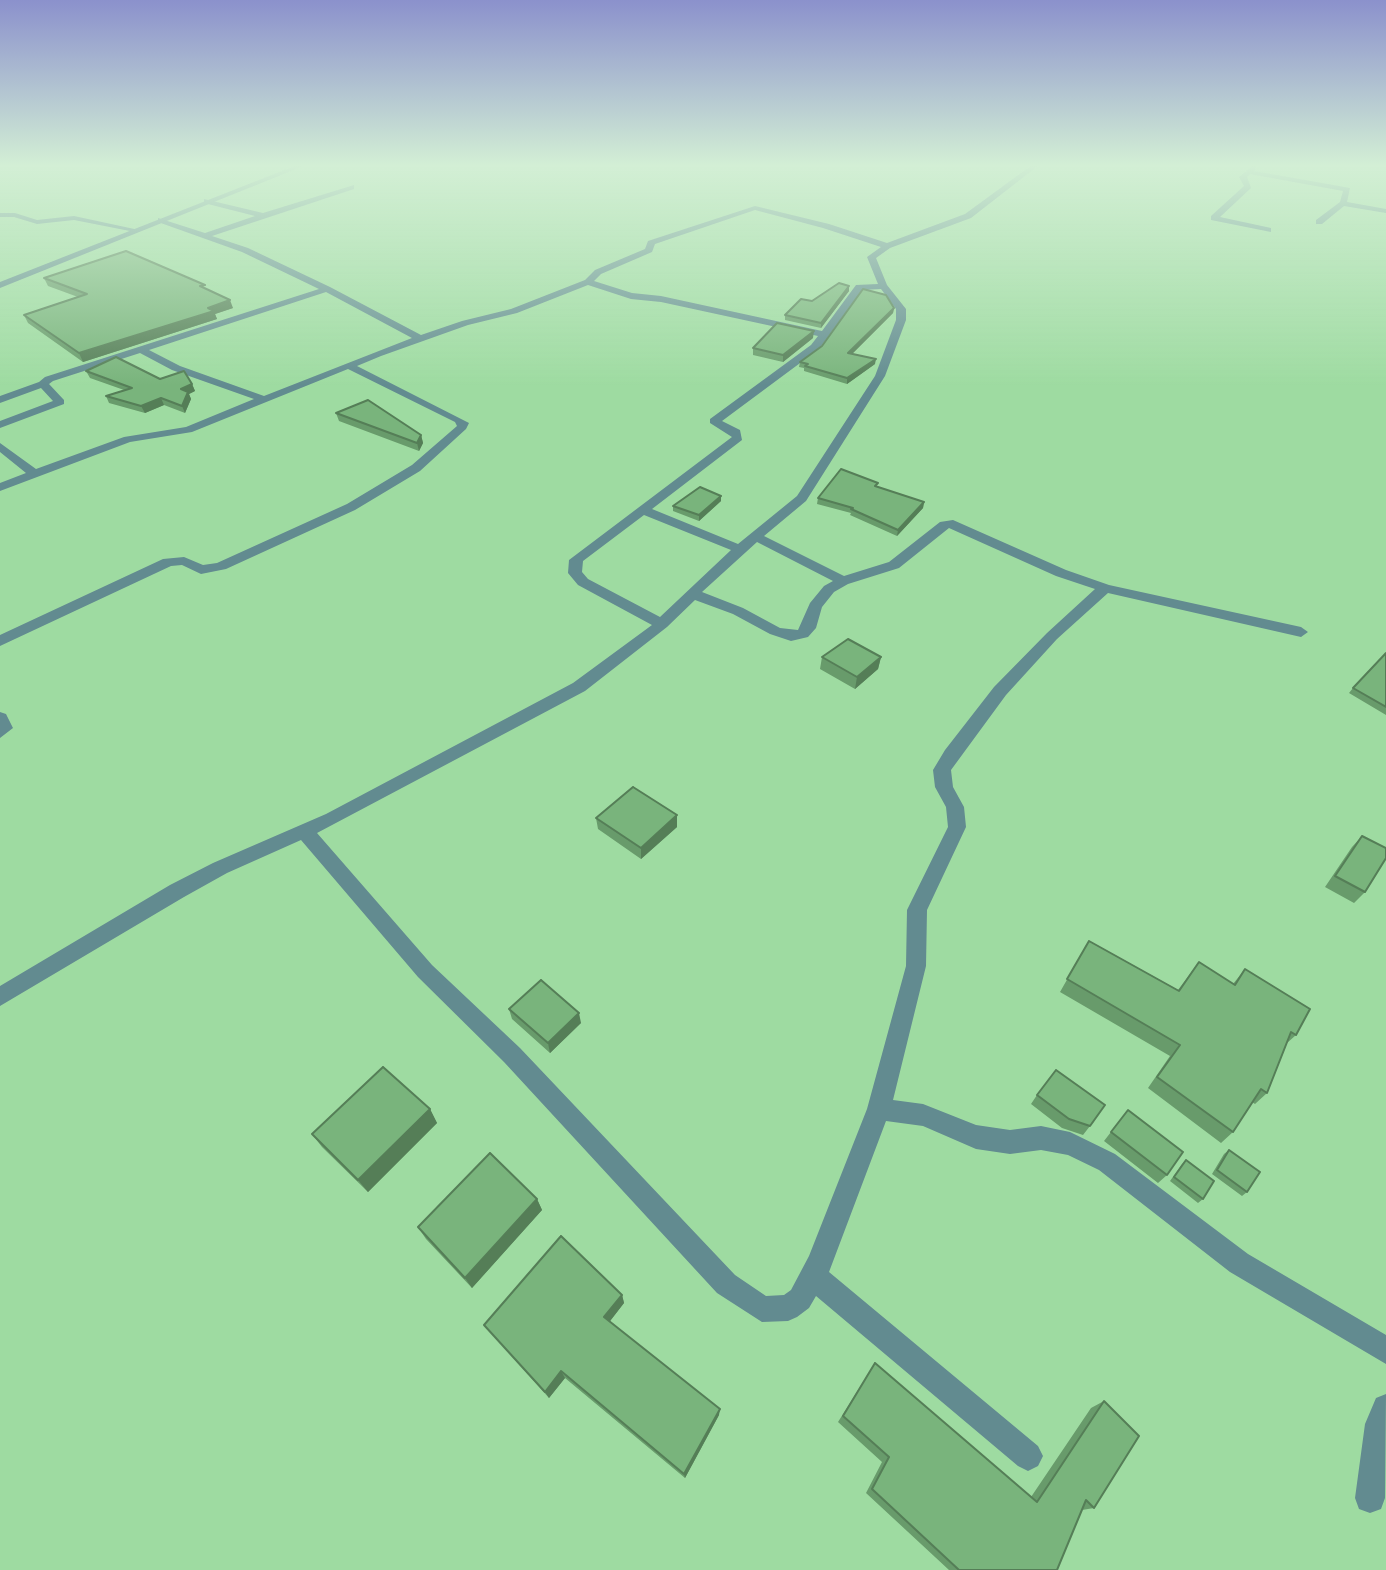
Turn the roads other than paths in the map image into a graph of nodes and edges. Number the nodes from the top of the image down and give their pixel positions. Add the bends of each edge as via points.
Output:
1 (115, 238) edge
2 (213, 238) edge
3 (666, 238) edge
4 (861, 238) edge
5 (908, 238) edge
6 (887, 246) junction
7 (588, 282) junction
8 (0, 285) edge
9 (883, 286) junction
10 (327, 289) junction
11 (826, 335) junction
12 (421, 339) junction
13 (140, 349) junction
14 (352, 367) junction
15 (43, 384) junction
16 (0, 400) edge
17 (266, 400) junction
18 (0, 425) edge
19 (0, 446) edge
20 (34, 474) junction
21 (0, 487) edge
22 (643, 510) junction
23 (755, 536) junction
24 (740, 549) junction
25 (843, 581) junction
26 (1105, 588) junction
27 (693, 594) junction
28 (662, 624) junction
29 (1301, 632) dead end
30 (0, 641) edge
31 (0, 718) edge
32 (0, 732) edge
33 (306, 833) junction
34 (0, 997) edge
35 (879, 1109) junction
36 (813, 1276) junction
37 (1386, 1350) edge
38 (1386, 1408) edge
39 (1028, 1456) dead end
40 (1370, 1498) dead end

1 - 8 street
2 - 10 street
3 - 7 street via 598,272
4 - 6 street
5 - 6 street
6 - 9 street via 871,257
7 - 11 street via 631,296
7 - 12 street via 503,315
9 - 11 street via 859,287
9 - 23 street via 901,309 901,320 880,376 802,498
10 - 12 street
10 - 13 street
11 - 22 street via 784,372 714,421 736,432 738,438
12 - 14 street
13 - 15 street
13 - 17 street via 176,368
14 - 17 street
14 - 30 street via 458,420 462,427 416,468 339,512 221,566 201,570 178,560 156,567
15 - 16 street
15 - 18 street via 60,402
17 - 20 street via 188,430 128,439
19 - 20 street
20 - 21 street
22 - 24 street
22 - 28 street via 581,553 575,573 583,582
23 - 24 street
23 - 25 street
24 - 27 street
25 - 26 street via 894,565 945,525 953,524
25 - 27 street via 819,600 809,628 792,636
26 - 29 street
26 - 35 street via 1000,691 943,770 957,828 917,910 916,966
27 - 28 street
28 - 33 street via 579,687
31 - 32 street via 5,728
33 - 34 street via 177,891
33 - 36 street via 425,971 531,1074 726,1284 762,1309 777,1310 800,1299
35 - 36 street
35 - 37 street via 923,1115 976,1137 1010,1142 1041,1138 1070,1144 1107,1162 1239,1263
36 - 39 street
38 - 40 street via 1379,1423

